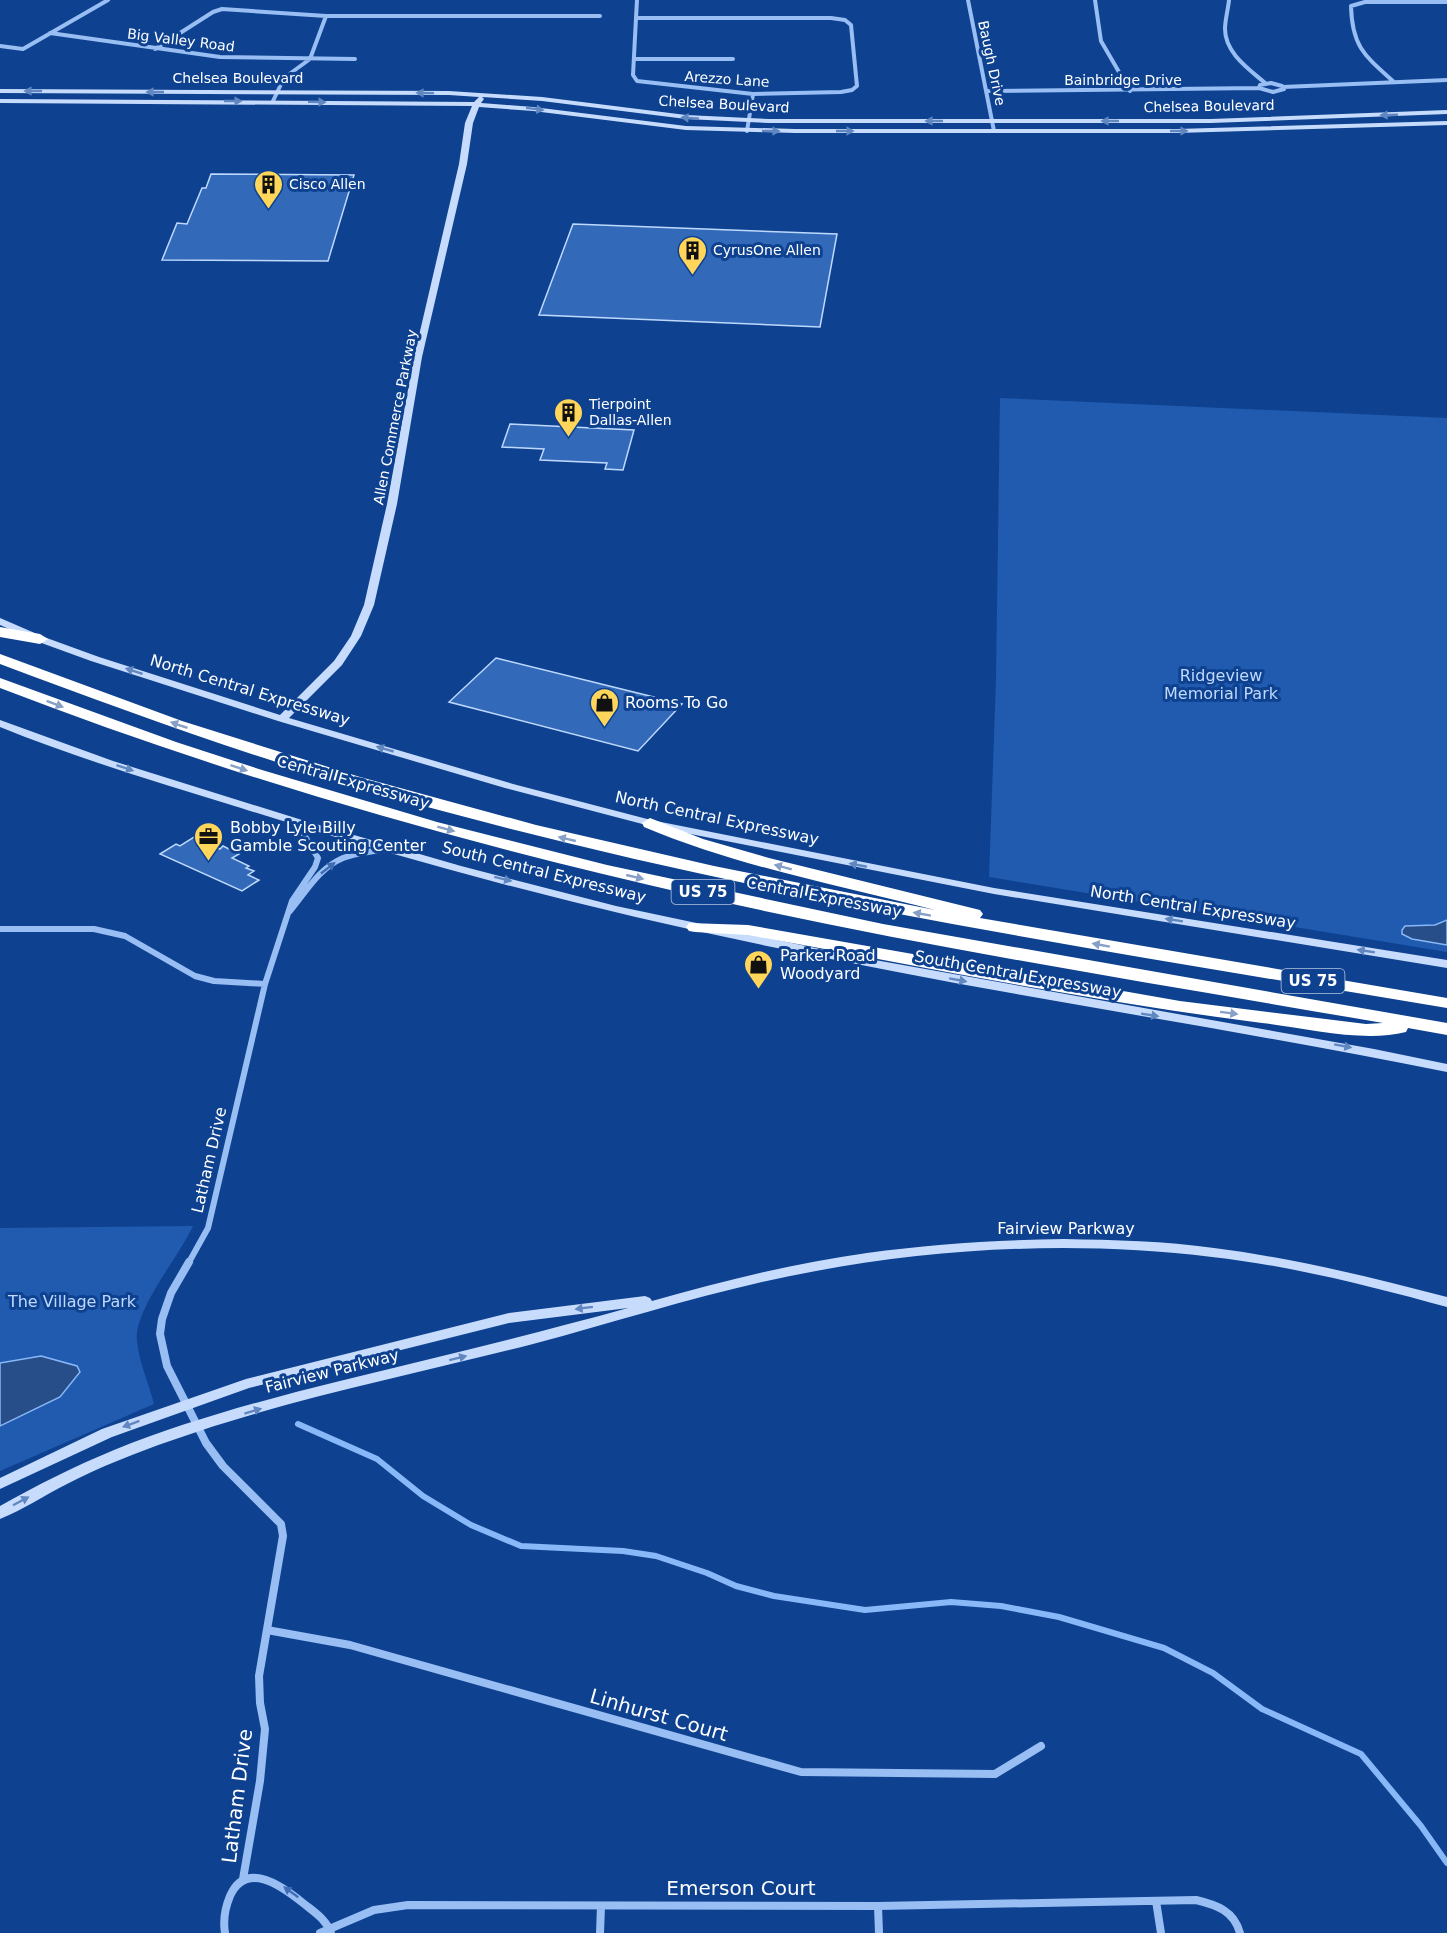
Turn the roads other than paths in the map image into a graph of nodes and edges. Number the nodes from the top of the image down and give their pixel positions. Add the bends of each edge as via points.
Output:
1 (108, 0) edge
2 (637, 0) edge
3 (968, 0) edge
4 (1095, 0) edge
5 (1229, 0) edge
6 (1407, 1) edge
7 (1447, 2) edge
8 (326, 16) junction
9 (600, 16) dead end
10 (636, 18) junction
11 (50, 33) junction
12 (0, 46) edge
13 (155, 49) junction
14 (310, 57) junction
15 (733, 58) dead end
16 (355, 59) dead end
17 (634, 59) junction
18 (1447, 80) edge
19 (1394, 82) junction
20 (1265, 83) junction
21 (1283, 87) junction
22 (1259, 88) junction
23 (0, 91) edge
24 (987, 91) junction
25 (1130, 91) junction
26 (276, 92) junction
27 (484, 94) junction
28 (753, 94) junction
29 (0, 100) edge
30 (273, 101) junction
31 (477, 104) junction
32 (1447, 112) edge
33 (748, 121) junction
34 (993, 121) junction
35 (1447, 123) edge
36 (747, 131) junction
37 (994, 131) junction
38 (0, 621) edge
39 (0, 632) edge
40 (40, 639) junction
41 (0, 659) edge
42 (0, 683) edge
43 (282, 719) junction
44 (0, 723) edge
45 (297, 823) junction
46 (651, 823) junction
47 (386, 848) junction
48 (290, 912) junction
49 (695, 927) junction
50 (0, 929) edge
51 (1042, 935) junction
52 (1447, 965) edge
53 (265, 984) junction
54 (1447, 1003) edge
55 (1425, 1026) junction
56 (1447, 1029) edge
57 (1447, 1068) edge
58 (684, 1296) junction
59 (1447, 1302) edge
60 (186, 1405) junction
61 (197, 1427) junction
62 (0, 1484) edge
63 (0, 1513) edge
64 (267, 1630) junction
65 (1041, 1746) dead end
66 (243, 1879) junction
67 (1156, 1901) junction
68 (601, 1906) junction
69 (878, 1906) junction
70 (330, 1930) edge
71 (225, 1933) edge
72 (320, 1933) edge
73 (600, 1933) edge
74 (879, 1933) edge
75 (1161, 1933) edge
76 (1240, 1933) edge

1 - 11 street
2 - 10 street
3 - 24 street, Baugh Drive
4 - 25 street via 1103,48
5 - 20 street via 1227,40 1243,63
6 - 7 street
6 - 19 street via 1353,4 1351,9 1357,47
8 - 9 street
8 - 13 street via 230,9 213,12
8 - 14 street
10 - 17 street
10 - 28 street, Arezzo Lane via 831,18 851,25 857,86 852,90
11 - 12 street via 23,49
11 - 13 street, Big Valley Road
13 - 14 street, Big Valley Road via 227,58
14 - 16 street, Big Valley Road
14 - 26 street via 284,78
15 - 17 street
17 - 28 street, Arezzo Lane via 636,80
18 - 19 street, Bainbridge Drive
19 - 21 street, Bainbridge Drive
20 - 21 street, Bainbridge Drive
20 - 22 street
21 - 22 street, Bainbridge Drive via 1273,92
22 - 25 street, Bainbridge Drive
26 -> 23 main road, Chelsea Boulevard
24 - 25 street, Bainbridge Drive
24 - 34 street, Baugh Drive
27 -> 26 main road, Chelsea Boulevard
26 - 30 street
27 - 31 main road, Allen Commerce Parkway
33 -> 27 main road, Chelsea Boulevard via 666,116
28 - 33 street
29 -> 30 main road, Chelsea Boulevard
30 -> 31 main road, Chelsea Boulevard
31 -> 36 main road, Chelsea Boulevard
31 - 43 main road, Allen Commerce Parkway via 466,128 463,164 418,357 369,605 356,636 338,663
32 -> 34 main road, Chelsea Boulevard via 1222,121
34 -> 33 main road, Chelsea Boulevard
33 - 36 street
34 - 37 street, Baugh Drive
37 -> 35 main road, Chelsea Boulevard via 1232,130
36 -> 37 main road, Chelsea Boulevard
38 - 40 main road, North Central Expressway
39 - 40 highway
43 -> 40 main road, North Central Expressway
51 -> 41 highway, Central Expressway / US 75 via 757,882 540,832 241,746
42 -> 55 highway, Central Expressway / US 75 via 260,775 404,818 586,865 909,934
46 -> 43 main road, North Central Expressway
44 -> 45 main road, South Central Expressway via 70,750
45 - 47 main road, South Central Expressway
45 - 48 street, Latham Drive via 301,836 311,844 318,858 292,901
51 -> 46 highway via 947,905 863,888 697,843
52 -> 46 main road, North Central Expressway via 994,891
48 -> 47 street, Latham Drive via 332,863
47 -> 49 main road, South Central Expressway
48 - 53 street, Latham Drive
49 -> 55 highway via 748,930 1180,1006 1366,1030
49 -> 57 main road, South Central Expressway via 860,962 1348,1047
50 - 53 street via 109,932 125,936 195,976
54 -> 51 highway, Central Expressway / US 75
53 - 60 street, Latham Drive via 208,1228 171,1293 162,1319 160,1334 167,1366
55 - 56 highway, Central Expressway / US 75
58 - 59 main road, Fairview Parkway via 806,1268 896,1254 986,1245 1086,1245 1183,1249 1251,1258 1325,1271
58 -> 60 main road, Fairview Parkway via 508,1318 284,1374
61 -> 58 main road, Fairview Parkway
60 - 61 street, Latham Drive
60 -> 62 main road, Fairview Parkway via 107,1433
63 -> 61 main road, Fairview Parkway via 120,1454
61 - 64 street, Latham Drive via 223,1466 281,1524 283,1536
64 - 65 street, Linhurst Court via 350,1645 801,1772 995,1774
64 - 66 street, Latham Drive via 259,1676 265,1729 260,1781
70 -> 66 street via 288,1889 264,1879
66 - 71 street via 230,1895 223,1925
67 - 69 street, Emerson Court
67 - 75 street
67 - 76 street, Emerson Court via 1196,1900 1218,1905 1231,1914
68 - 69 street, Emerson Court
68 - 70 street, Emerson Court via 390,1906
68 - 73 street
69 - 74 street
70 - 72 street, Emerson Court

